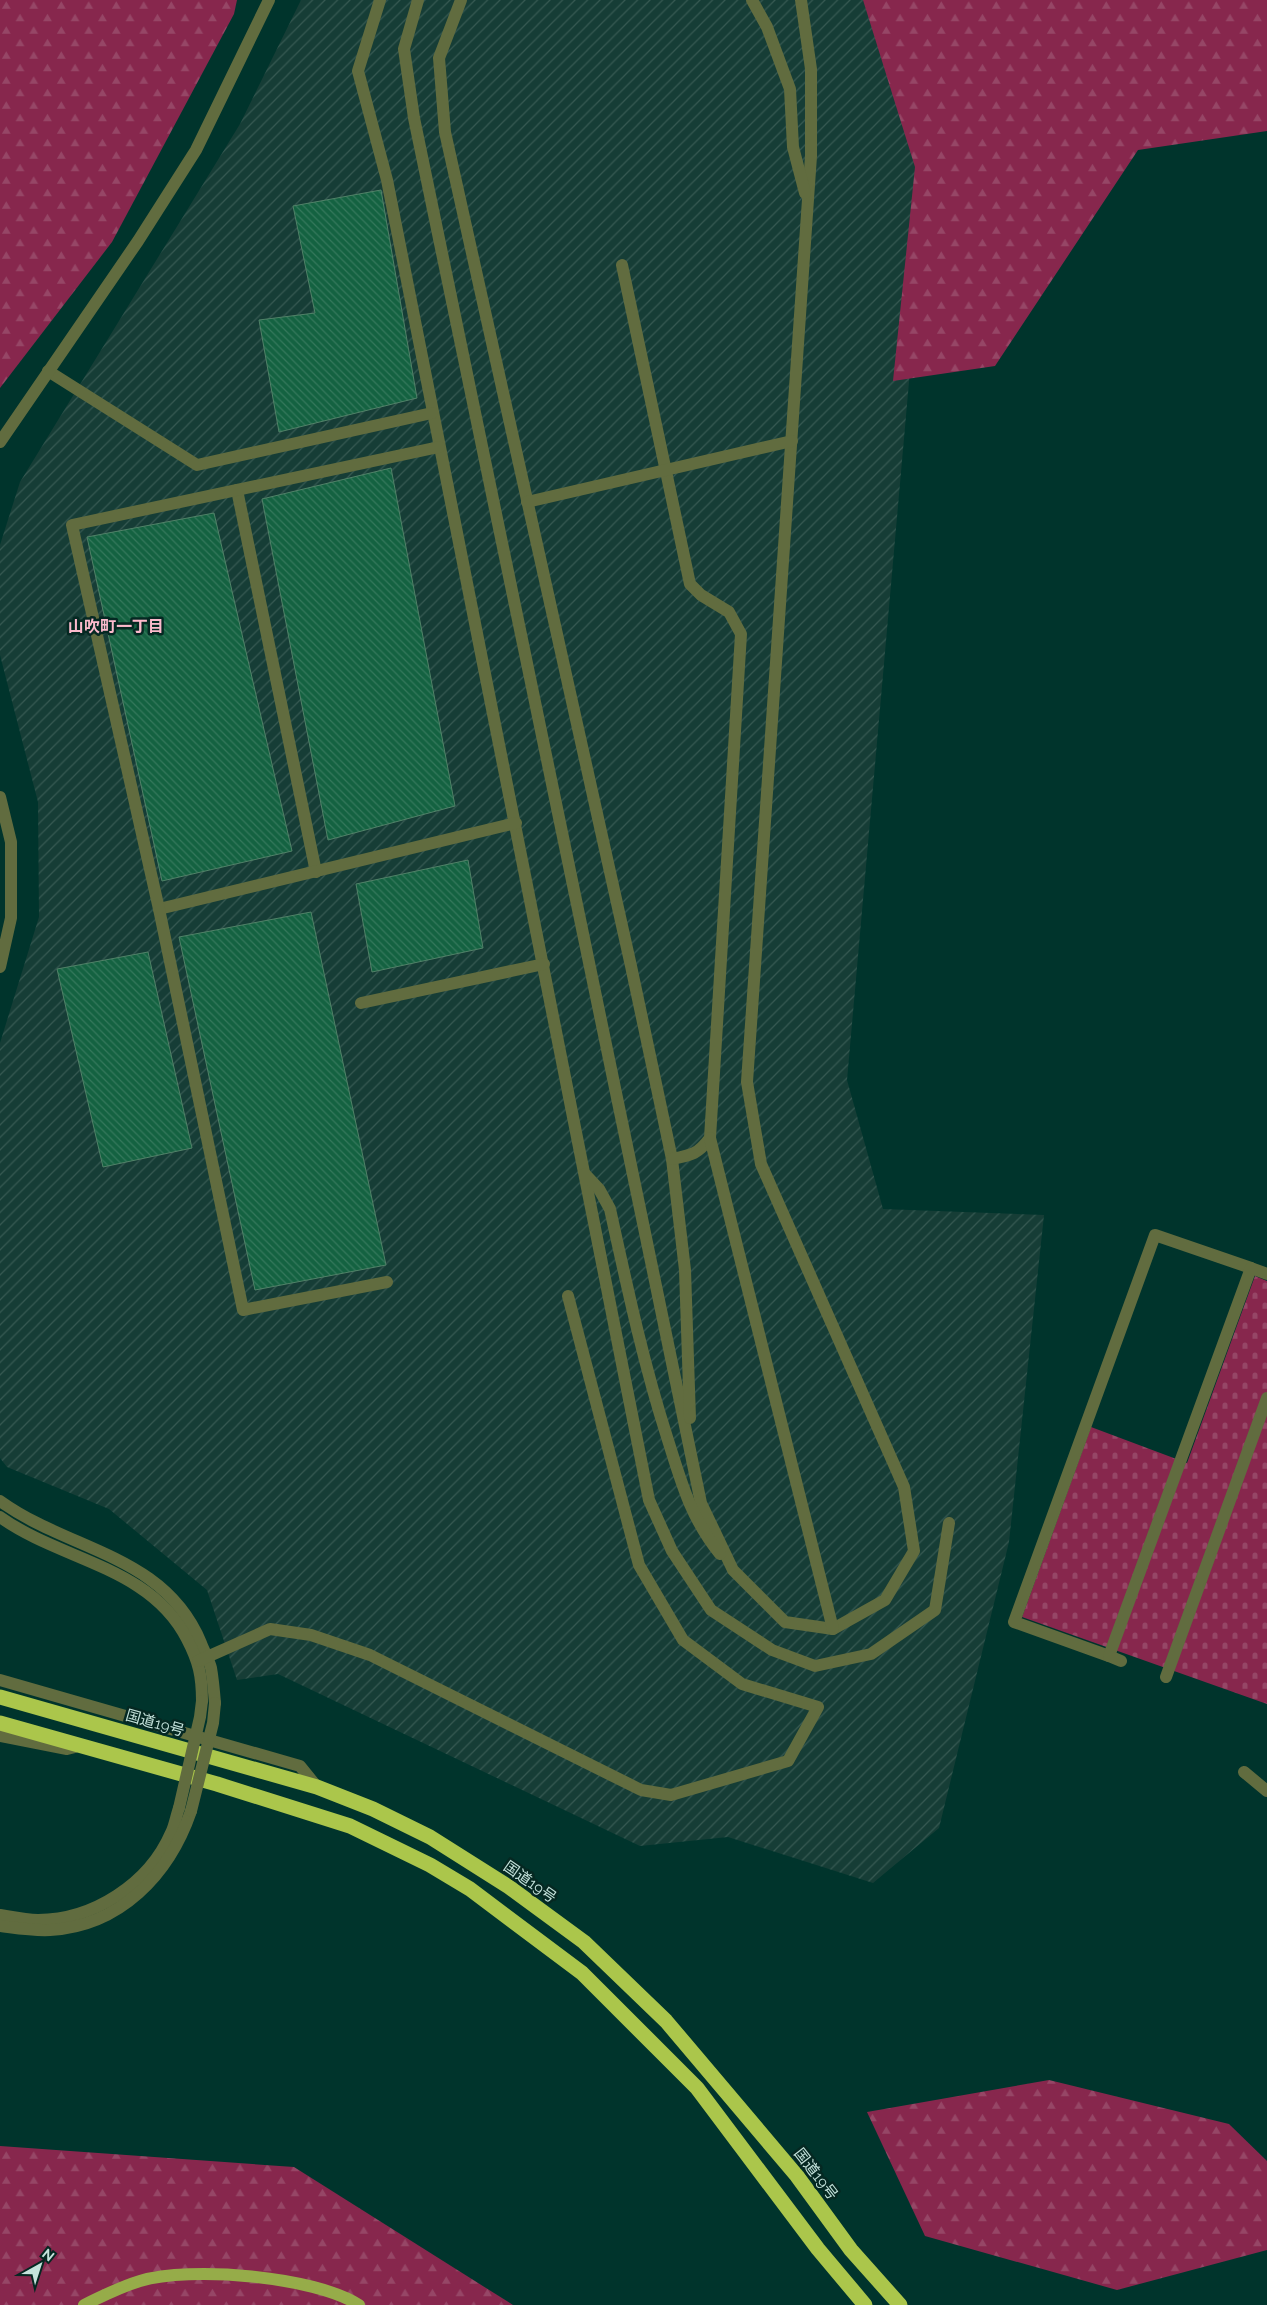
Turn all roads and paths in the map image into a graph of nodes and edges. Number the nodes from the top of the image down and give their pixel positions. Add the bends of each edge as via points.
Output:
1 (268, 0) edge
2 (380, 0) edge
3 (418, 0) edge
4 (461, 0) edge
5 (752, 0) edge
6 (801, 0) edge
7 (808, 205) junction
8 (622, 265) dead end
9 (48, 371) junction
10 (432, 413) junction
11 (0, 442) edge
12 (792, 442) junction
13 (439, 447) junction
14 (666, 470) junction
15 (236, 490) junction
16 (527, 502) junction
17 (0, 797) edge
18 (516, 823) junction
19 (316, 872) junction
20 (159, 909) junction
21 (544, 964) junction
22 (0, 967) edge
23 (361, 1003) dead end
24 (710, 1138) junction
25 (672, 1159) junction
26 (585, 1174) junction
27 (1251, 1268) junction
28 (1267, 1274) edge
29 (387, 1282) dead end
30 (568, 1296) dead end
31 (1267, 1398) edge
32 (691, 1453) junction
33 (0, 1501) edge
34 (0, 1517) edge
35 (949, 1523) dead end
36 (733, 1570) junction
37 (833, 1629) junction
38 (202, 1659) junction
39 (1166, 1677) dead end
40 (0, 1680) edge
41 (0, 1697) edge
42 (0, 1723) edge
43 (0, 1736) edge
44 (83, 1746) junction
45 (1244, 1772) dead end
46 (317, 1788) junction
47 (1267, 1791) edge
48 (185, 1809) junction
49 (0, 1915) edge
50 (0, 1926) edge
51 (84, 2305) edge
52 (359, 2305) edge
53 (865, 2305) edge
54 (900, 2305) edge

1 - 9 street via 196,150
2 - 10 street via 358,71 387,180
3 - 32 street via 404,49 414,118
4 - 16 street via 439,58 445,132
5 - 7 street via 768,27 790,90 793,147
6 - 7 street via 811,69
7 - 12 street
8 - 14 street
9 - 10 street via 197,465
9 - 11 street
10 - 13 street
12 - 14 street
12 - 37 street via 747,1082 761,1164 904,1488 914,1551 885,1600
13 - 15 street
13 - 18 street
14 - 16 street
14 - 24 street via 690,584 701,595 729,612 740,634
15 - 19 street
15 - 20 street via 72,524
16 - 25 street via 632,966
17 - 22 street via 11,842 11,918
18 - 19 street
18 - 21 street
19 - 20 street
20 - 29 street via 243,1310
21 - 23 street
21 - 26 street
24 - 25 street via 701,1150 692,1155
24 - 37 street
25 - 32 street via 685,1270
26 - 35 street via 649,1500 672,1551 711,1610 772,1650 815,1666 871,1654 935,1610
26 - 36 street via 599,1189 610,1209 643,1355 684,1493 703,1533
27 - 27 street via 1115,1658 1014,1622 1155,1235
27 - 28 street
30 - 38 street via 639,1565 683,1640 742,1684 818,1707 788,1761 671,1795 641,1790 370,1655 311,1636 270,1629
31 - 39 street
32 - 36 street via 701,1502
33 - 38 street via 42,1526 152,1579 184,1612 197,1634
34 - 38 street via 140,1586 162,1603
36 - 37 street via 785,1622
38 - 48 street, bridge via 202,1701
38 - 48 street, bridge via 211,1667 215,1703 213,1723
40 - 46 street via 300,1766
41 - 46 highway, 国道19号
42 - 44 highway
43 - 44 street via 67,1749
44 - 53 highway via 350,1826 430,1865 470,1889 582,1973 697,2088 818,2249
45 - 47 street
46 - 54 highway, 国道19号 via 373,1809 430,1837 509,1886 584,1942 666,2021 797,2176 851,2250
48 - 49 street via 153,1863 128,1889 97,1907 38,1920
48 - 50 street via 176,1848 163,1868 135,1898 118,1909 96,1920 49,1930
51 - 52 main road via 140,2281 175,2274 212,2273 303,2284

